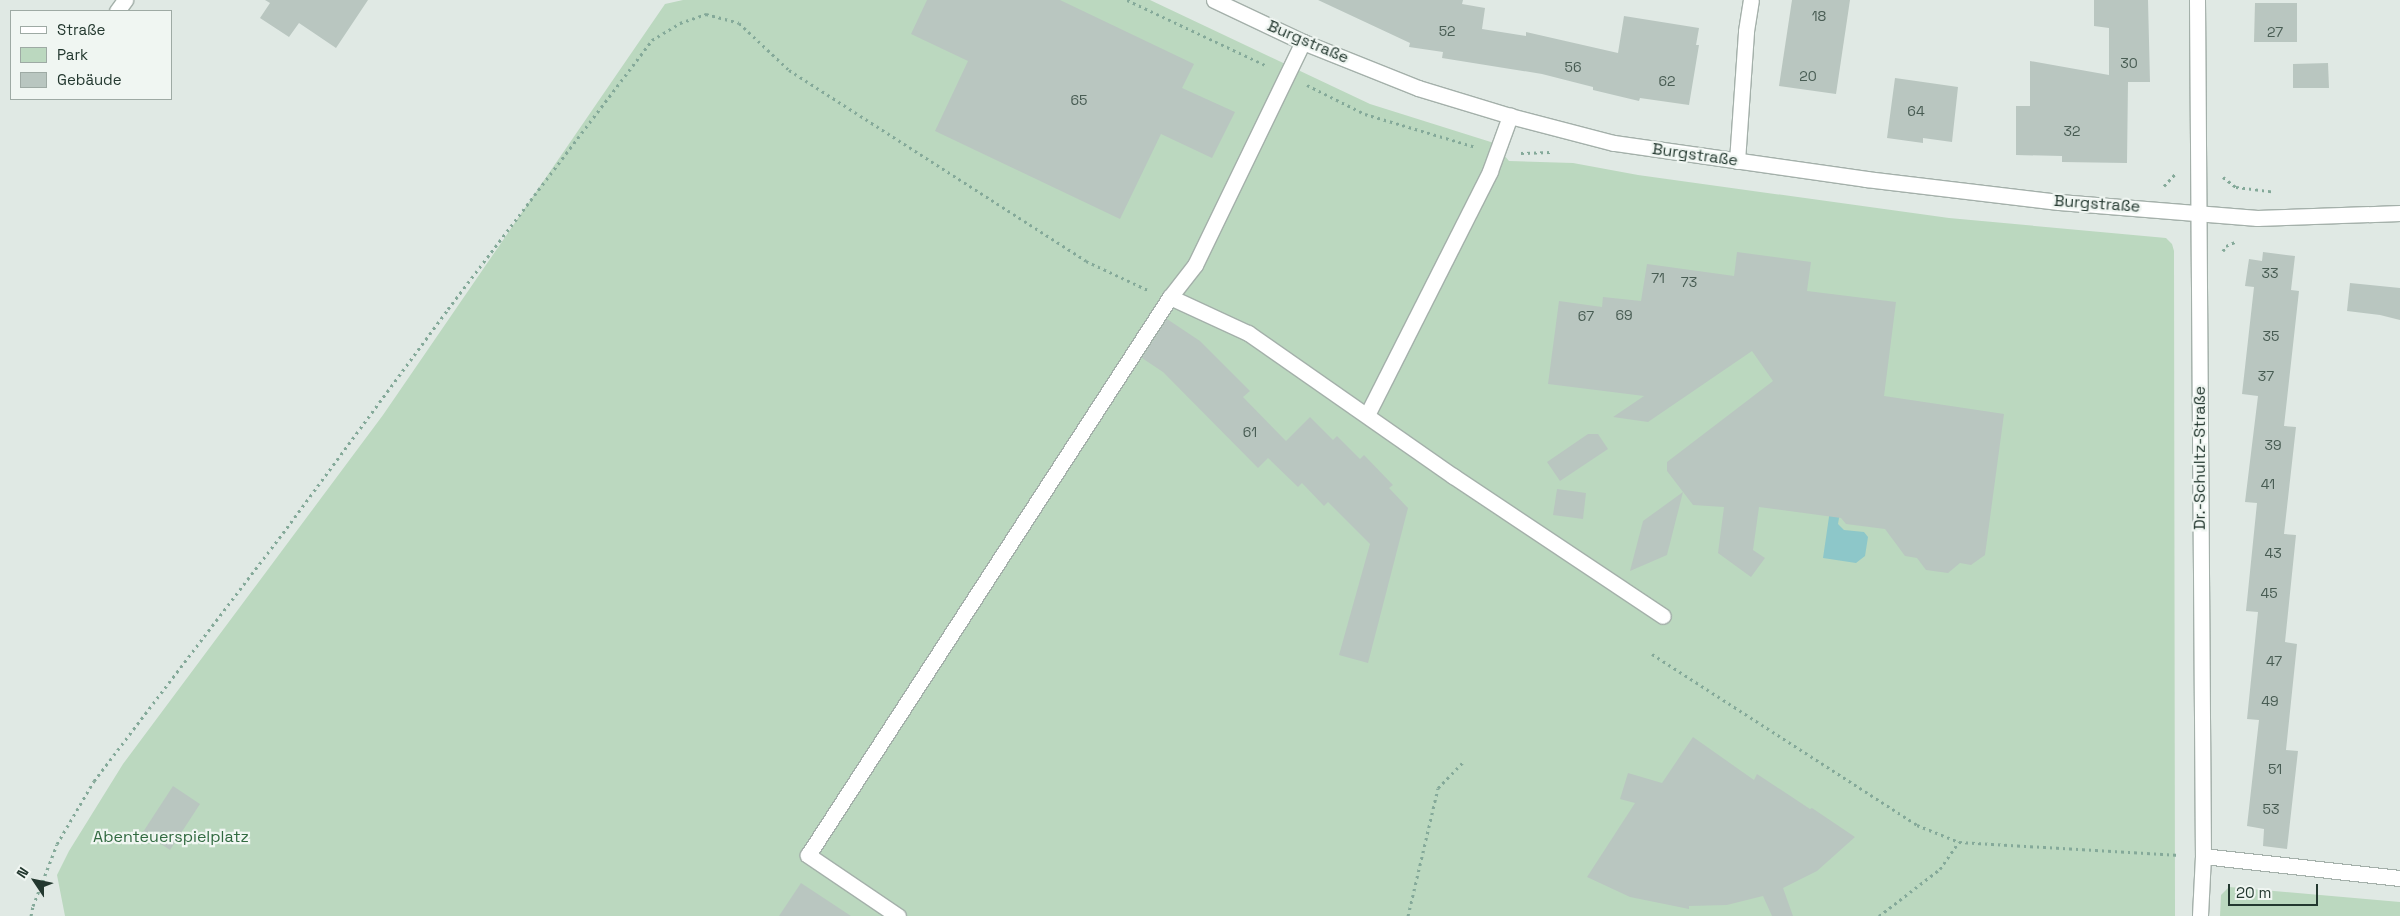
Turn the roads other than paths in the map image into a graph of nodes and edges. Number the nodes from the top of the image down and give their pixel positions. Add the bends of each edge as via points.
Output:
1 (126, 0) edge
2 (1214, 0) edge
3 (1751, 0) edge
4 (2197, 0) edge
5 (118, 10) edge
6 (1303, 42) junction
7 (1510, 116) junction
8 (1737, 161) junction
9 (2200, 212) junction
10 (2400, 213) edge
11 (1170, 297) junction
12 (1367, 415) junction
13 (1663, 616) dead end
14 (2203, 856) junction
15 (2400, 878) edge
16 (898, 916) edge
17 (2200, 916) edge

1 - 5 street
2 - 6 street, Burgstraße
3 - 8 street
4 - 9 street, Dr.-Schultz-Straße
6 - 7 street, Burgstraße via 1418,88
6 - 11 street via 1195,265
7 - 8 street, Burgstraße via 1614,143
7 - 12 street via 1490,171
8 - 9 street, Burgstraße via 2049,201
9 - 10 street, Burgstraße via 2257,218
9 - 14 street, Dr.-Schultz-Straße
11 - 12 street via 1248,333
11 - 16 street via 808,855
12 - 13 street
14 - 15 street
14 - 17 street, Dr.-Schultz-Straße

